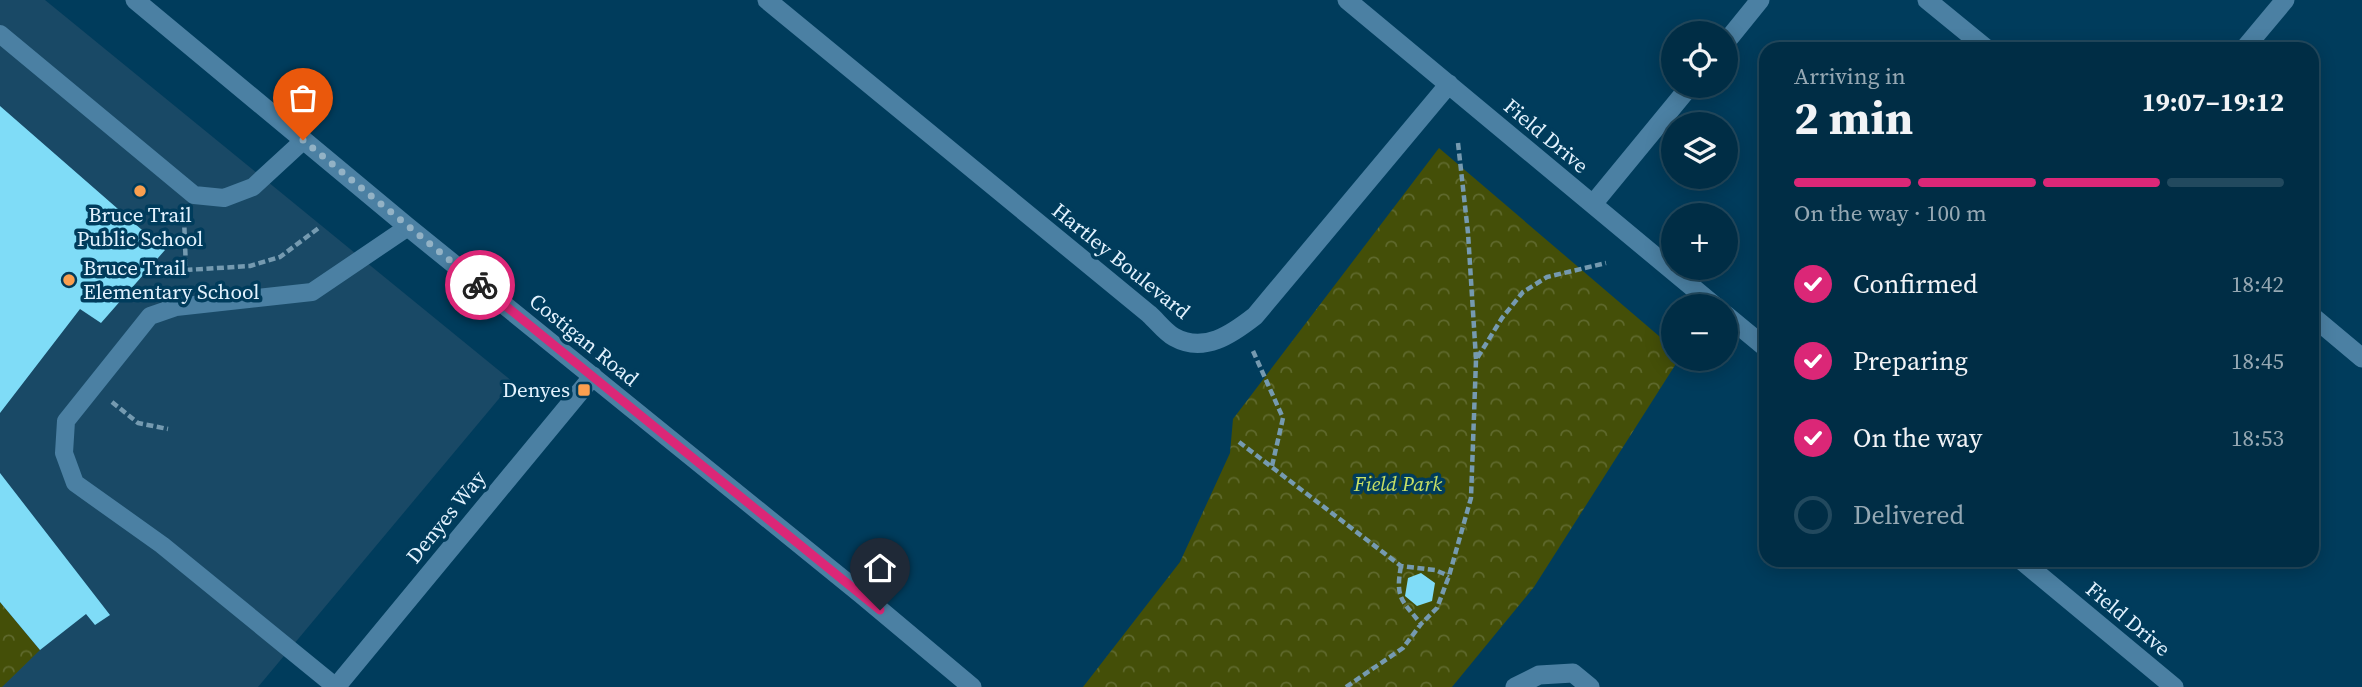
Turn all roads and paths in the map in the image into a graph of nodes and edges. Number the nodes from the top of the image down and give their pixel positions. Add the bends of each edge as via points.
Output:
1 (135, 0) edge
2 (767, 0) edge
3 (1347, 0) edge
4 (1760, 0) edge
5 (1927, 0) edge
6 (2285, 0) edge
7 (1738, 27) edge
8 (0, 34) edge
9 (1978, 42) edge
10 (2250, 42) edge
11 (1449, 85) junction
12 (1680, 98) edge
13 (303, 140) junction
14 (1458, 143) dead end
15 (182, 185) junction
16 (1593, 204) junction
17 (320, 227) dead end
18 (408, 227) junction
19 (1606, 263) dead end
20 (1702, 294) edge
21 (2319, 322) edge
22 (1738, 325) edge
23 (1759, 342) edge
24 (1253, 351) dead end
25 (2362, 358) edge
26 (1476, 360) junction
27 (593, 376) junction
28 (98, 381) junction
29 (168, 429) dead end
30 (1239, 442) dead end
31 (1272, 466) junction
32 (1401, 566) junction
33 (2029, 567) edge
34 (1449, 576) junction
35 (1421, 624) junction
36 (336, 687) edge
37 (972, 687) edge
38 (1346, 687) edge
39 (1515, 687) edge
40 (1590, 687) edge
41 (2174, 687) edge

1 - 13 street, Costigan Road
2 - 11 street, Hartley Boulevard via 1174,337 1198,344 1236,332 1255,316
3 - 11 street, Field Drive
4 - 7 street
5 - 9 street
6 - 10 street
8 - 15 lane
11 - 16 street, Field Drive
12 - 16 street
13 - 15 lane via 253,187 224,198 194,195
13 - 18 street, Costigan Road
14 - 26 path
15 - 17 path via 186,270 250,266 280,257
16 - 20 street, Field Drive
18 - 27 street, Costigan Road
18 - 28 lane via 312,292 176,307 150,316
19 - 26 path via 1547,276 1522,292
21 - 25 street
22 - 23 street
24 - 31 path via 1283,418
26 - 34 path via 1471,498
27 - 36 street, Denyes Way
27 - 37 street, Costigan Road
28 - 29 path via 106,397 138,423
28 - 36 lane via 66,421 64,453 75,483 162,545
30 - 31 path
31 - 32 path
32 - 34 path
32 - 35 path via 1399,596
33 - 41 street, Field Drive
34 - 35 path via 1437,608
35 - 38 path via 1402,648
39 - 40 street via 1539,676 1573,673

